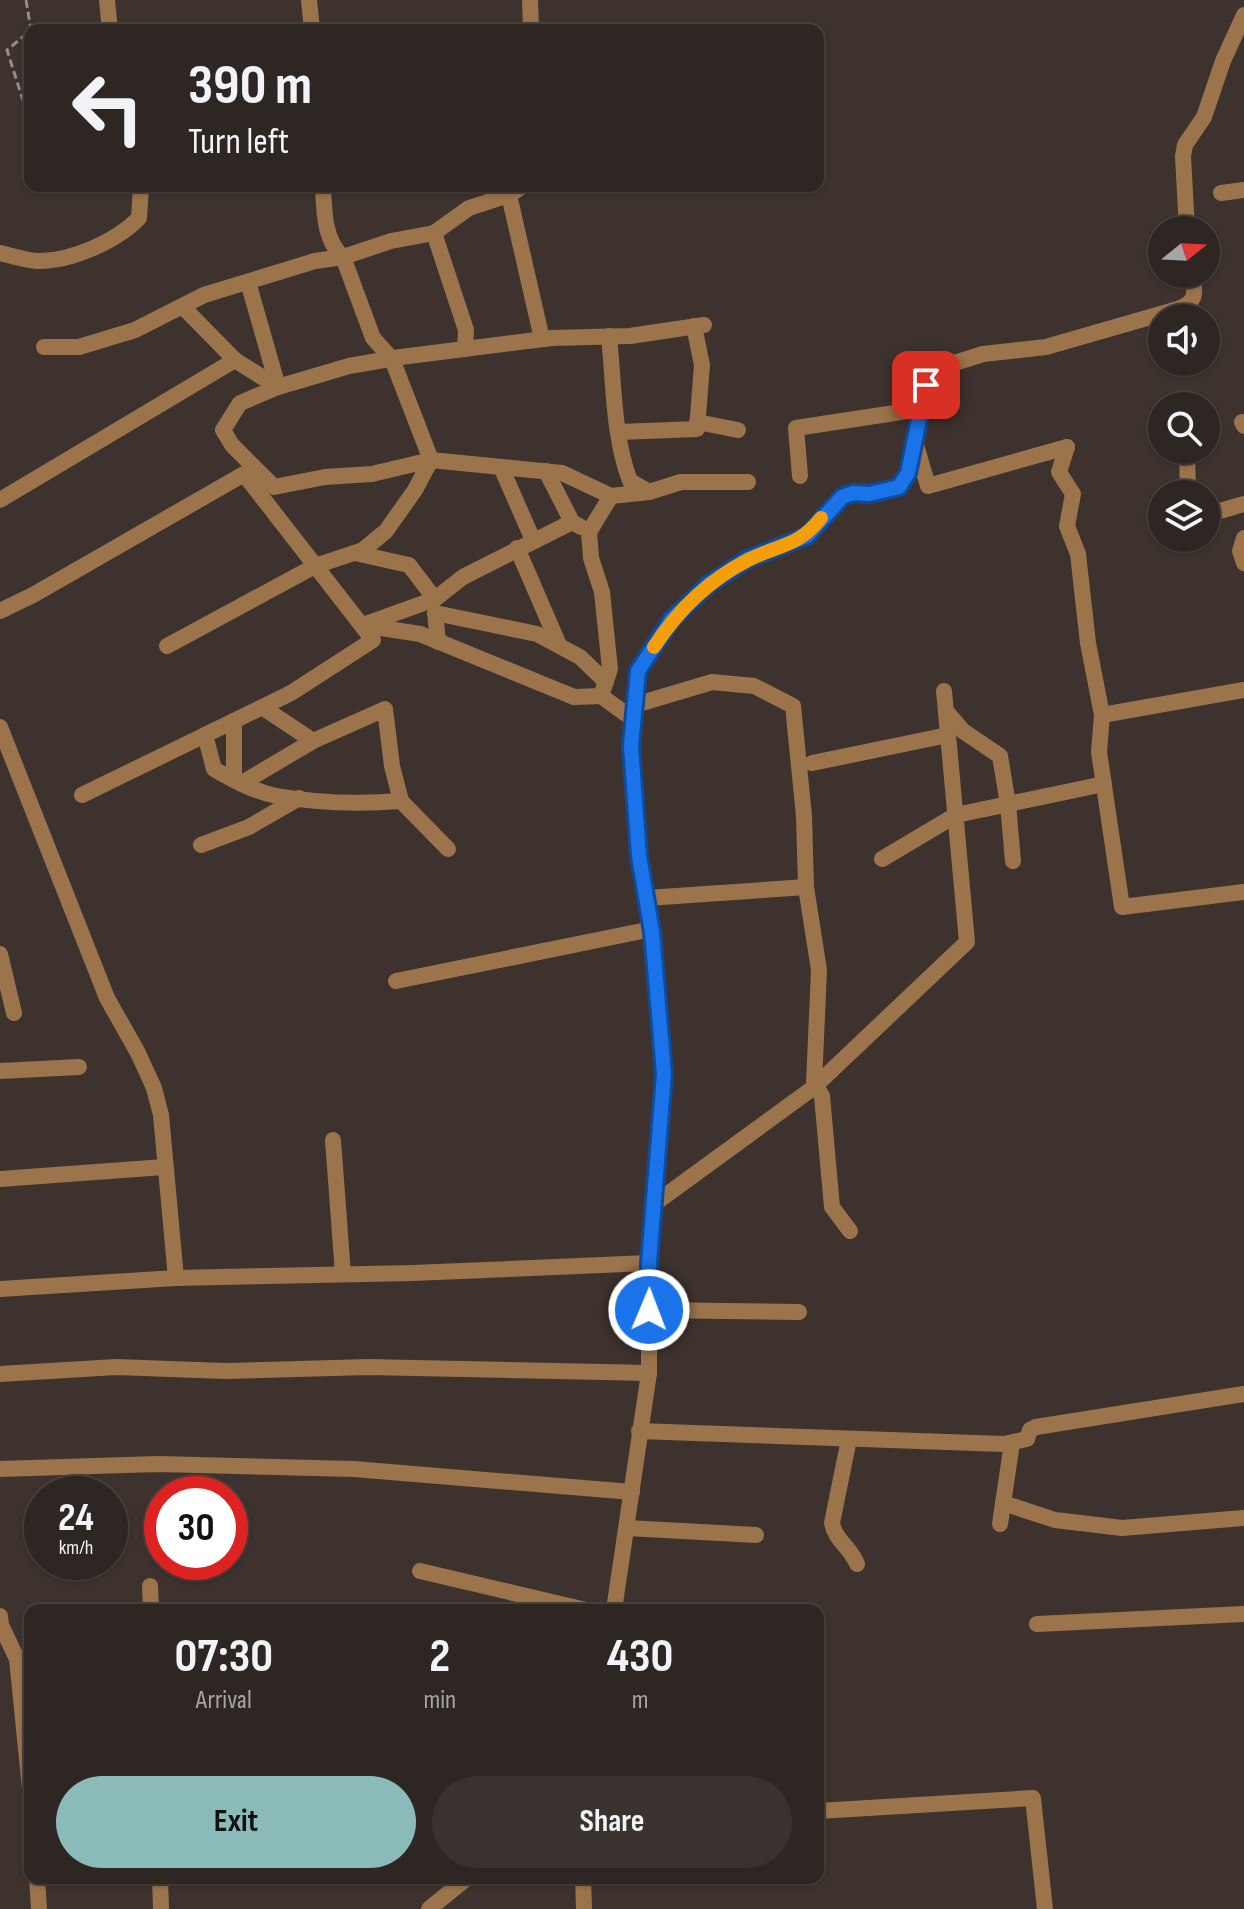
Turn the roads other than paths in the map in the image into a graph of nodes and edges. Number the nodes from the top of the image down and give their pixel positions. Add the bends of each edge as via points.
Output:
1 (107, 0) edge
2 (309, 0) edge
3 (530, 0) edge
4 (1244, 15) edge
5 (109, 24) edge
6 (311, 24) edge
7 (531, 24) edge
8 (1244, 190) edge
9 (141, 192) edge
10 (323, 192) edge
11 (511, 192) edge
12 (516, 192) edge
13 (1221, 193) dead end
14 (1186, 216) edge
15 (434, 233) junction
16 (0, 253) edge
17 (343, 257) junction
18 (248, 282) junction
19 (1193, 288) edge
20 (183, 307) junction
21 (609, 336) junction
22 (542, 339) junction
23 (44, 347) dead end
24 (465, 349) junction
25 (392, 359) junction
26 (235, 360) junction
27 (278, 387) junction
28 (921, 409) junction
29 (697, 422) junction
30 (738, 430) dead end
31 (618, 432) junction
32 (915, 441) junction
33 (431, 460) junction
34 (501, 467) junction
35 (546, 471) junction
36 (800, 476) dead end
37 (748, 482) dead end
38 (649, 492) junction
39 (611, 496) junction
40 (0, 500) edge
41 (1244, 504) edge
42 (1220, 511) edge
43 (572, 522) junction
44 (589, 532) junction
45 (1244, 538) edge
46 (533, 540) junction
47 (517, 548) junction
48 (355, 553) junction
49 (1244, 563) edge
50 (315, 566) junction
51 (435, 599) junction
52 (0, 611) edge
53 (362, 625) junction
54 (438, 642) junction
55 (559, 645) junction
56 (167, 646) dead end
57 (603, 689) junction
58 (1244, 690) edge
59 (944, 691) dead end
60 (262, 707) junction
61 (946, 711) junction
62 (634, 712) junction
63 (1102, 715) junction
64 (234, 721) junction
65 (0, 727) edge
66 (205, 735) junction
67 (948, 735) junction
68 (313, 741) junction
69 (812, 763) dead end
70 (238, 782) junction
71 (1104, 784) junction
72 (82, 795) dead end
73 (299, 798) junction
74 (401, 801) junction
75 (1008, 804) junction
76 (956, 815) junction
77 (201, 845) dead end
78 (448, 849) dead end
79 (882, 859) dead end
80 (1013, 861) dead end
81 (806, 887) junction
82 (1244, 892) edge
83 (647, 898) junction
84 (652, 929) junction
85 (0, 954) edge
86 (396, 981) dead end
87 (14, 1013) dead end
88 (79, 1067) dead end
89 (0, 1071) edge
90 (816, 1086) junction
91 (333, 1140) dead end
92 (164, 1167) junction
93 (0, 1179) edge
94 (654, 1204) junction
95 (850, 1231) dead end
96 (649, 1263) junction
97 (343, 1274) junction
98 (176, 1278) junction
99 (0, 1289) edge
100 (649, 1310) junction
101 (799, 1312) dead end
102 (649, 1373) junction
103 (0, 1374) edge
104 (1244, 1394) edge
105 (639, 1431) junction
106 (849, 1439) junction
107 (1012, 1443) junction
108 (0, 1469) edge
109 (632, 1492) junction
110 (1003, 1503) junction
111 (1244, 1518) edge
112 (1000, 1524) dead end
113 (627, 1528) junction
114 (756, 1535) dead end
115 (857, 1564) dead end
116 (420, 1571) dead end
117 (150, 1586) dead end
118 (151, 1604) edge
119 (560, 1604) edge
120 (615, 1604) edge
121 (1244, 1614) edge
122 (0, 1616) edge
123 (1037, 1624) dead end
124 (24, 1729) edge
125 (824, 1811) edge
126 (37, 1884) edge
127 (160, 1884) edge
128 (462, 1884) edge
129 (583, 1884) edge
130 (448, 1902) edge
131 (39, 1909) edge
132 (161, 1909) edge
133 (429, 1909) edge
134 (584, 1909) edge
135 (1045, 1909) edge

1 - 5 street
2 - 6 street
3 - 7 street
4 - 14 street via 1204,117 1185,145
8 - 13 street
9 - 16 street via 139,218 106,242 38,261
10 - 17 street via 334,249
11 - 15 street via 469,208
12 - 22 street
15 - 17 street
15 - 24 street via 466,330
17 - 18 street
17 - 25 street via 373,338
18 - 20 street
18 - 27 street
19 - 28 street via 1190,304 1178,309 1046,347 983,354 948,365 926,385
20 - 23 street via 135,330 79,347
20 - 26 street
21 - 22 street
21 - 29 street via 699,326
21 - 31 street
22 - 24 street
24 - 25 street
25 - 27 street
25 - 33 street
26 - 27 street
26 - 40 street
27 - 33 street via 240,403 223,430 274,487
28 - 32 street
28 - 36 street via 796,428
29 - 30 street
29 - 31 street via 697,429
31 - 38 street via 630,481
32 - 62 street via 899,487 842,497 807,536 748,559 672,619 638,671
32 - 63 street via 928,486 1067,447 1059,472 1073,494 1067,526 1078,554
33 - 34 street
33 - 48 street via 386,531
34 - 35 street
34 - 46 street
35 - 39 street
35 - 43 street
37 - 38 street via 681,482
38 - 39 street
39 - 44 street
41 - 42 street
43 - 44 street
43 - 46 street
44 - 57 street via 610,669
45 - 49 street
46 - 47 street
47 - 51 street
47 - 55 street
48 - 50 street
48 - 51 street via 409,565
50 - 52 street via 244,474
50 - 53 street
50 - 56 street
51 - 53 street
53 - 54 street
53 - 60 street via 373,640
54 - 55 street via 435,613 537,634
54 - 57 street via 574,697
55 - 57 street via 580,657
57 - 62 street
58 - 63 street
59 - 61 street
60 - 64 street
60 - 68 street
61 - 67 street
61 - 75 street via 963,731 1000,756
62 - 81 street via 712,682 754,686 793,706
62 - 83 street via 631,746
63 - 71 street via 1099,752
64 - 66 street
64 - 70 street
65 - 92 street via 107,998 154,1088
66 - 70 street via 214,769
66 - 72 street
67 - 69 street
67 - 76 street
68 - 70 street
68 - 74 street via 385,709
70 - 73 street via 275,796
71 - 75 street
71 - 82 street via 1122,907
73 - 74 street
73 - 77 street via 249,827
74 - 78 street
75 - 76 street
75 - 80 street
76 - 79 street
76 - 90 street via 967,942
81 - 83 street
81 - 90 street via 819,970
83 - 84 street
84 - 86 street
84 - 94 street via 664,1074
85 - 87 street
88 - 89 street
90 - 94 street
90 - 95 street via 822,1096 832,1207
91 - 97 street
92 - 93 street
92 - 98 street
94 - 96 street
96 - 97 street
96 - 100 street
97 - 98 street
98 - 99 street
100 - 101 street
100 - 102 street
102 - 103 street via 116,1367
102 - 105 street
104 - 107 street via 1036,1427 1027,1439
105 - 106 street
105 - 109 street
106 - 107 street
106 - 115 street via 832,1523
107 - 110 street
108 - 109 street via 158,1464 338,1468
109 - 113 street
110 - 111 street via 1055,1520 1122,1528
110 - 112 street
113 - 114 street
113 - 120 street
116 - 119 street
117 - 118 street
121 - 123 street
122 - 124 street via 17,1659
125 - 135 street via 1033,1798
126 - 131 street
127 - 132 street
128 - 130 street
129 - 134 street
130 - 133 street

